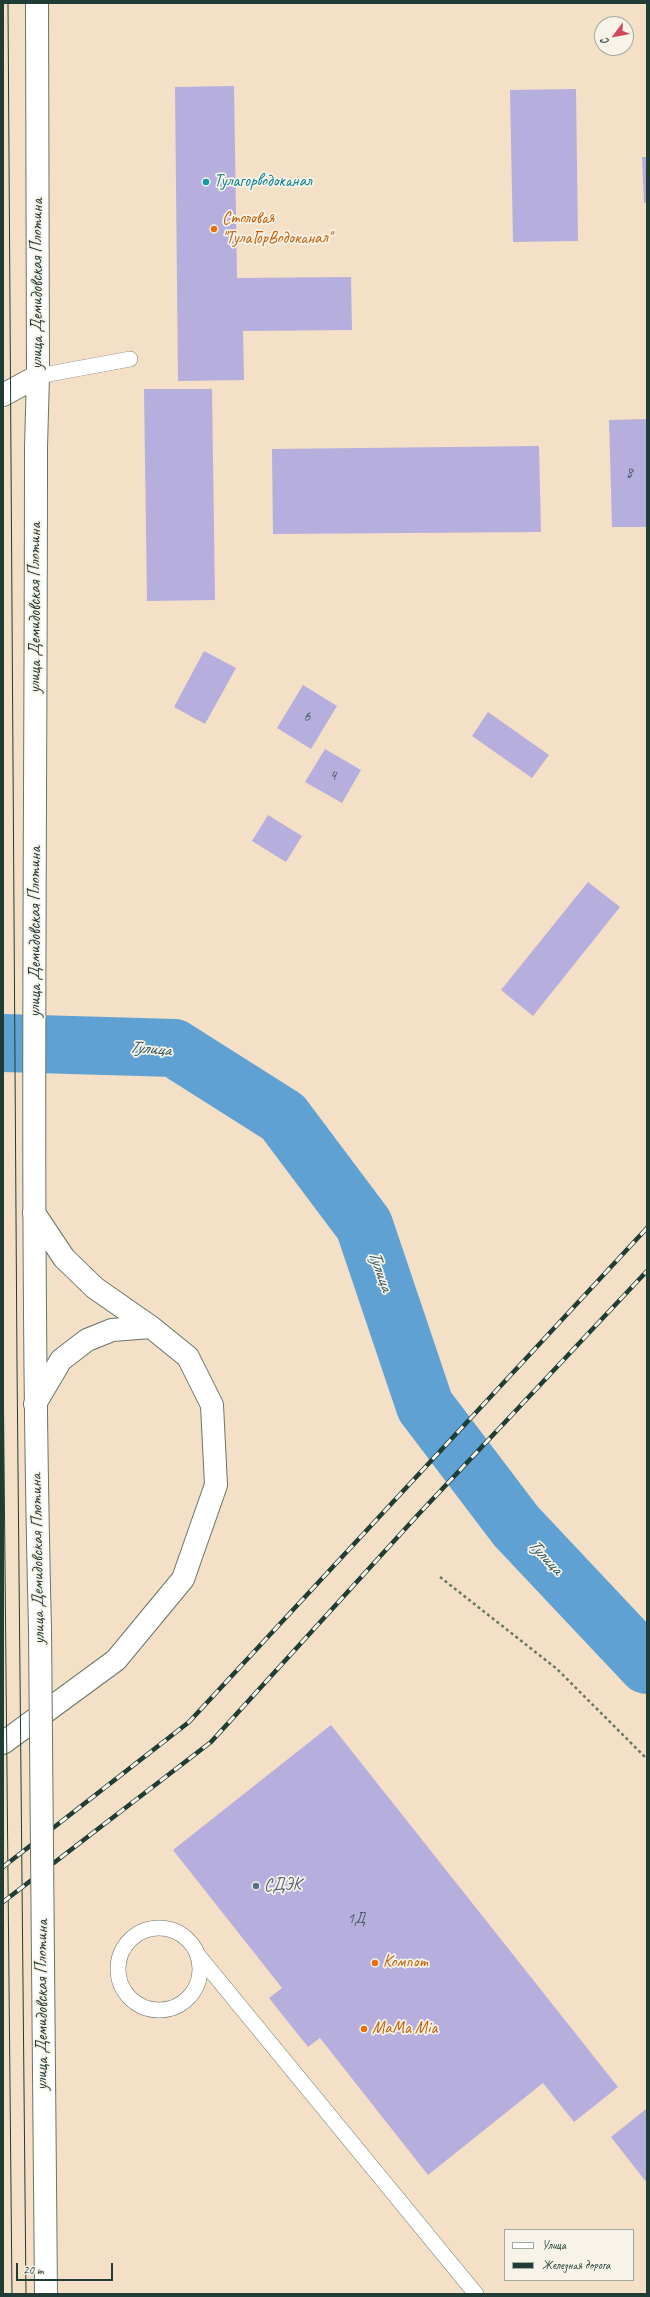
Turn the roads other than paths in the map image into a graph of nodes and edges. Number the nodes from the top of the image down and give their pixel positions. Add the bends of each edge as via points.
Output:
1 (37, 3) edge
2 (130, 359) dead end
3 (38, 376) junction
4 (3, 396) edge
5 (34, 1213) junction
6 (151, 1327) junction
7 (34, 1404) junction
8 (3, 1743) edge
9 (198, 1955) junction
10 (46, 2294) edge
11 (476, 2294) edge

1 - 3 main road, улица Демидовская Плотина
2 - 3 lane
3 - 4 main road
3 - 5 main road, улица Демидовская Плотина
5 - 6 main road via 64,1258 90,1283
5 - 7 main road, улица Демидовская Плотина
6 - 7 main road via 112,1330 87,1340 61,1360
6 - 8 main road via 188,1357 212,1405 216,1485 183,1579 116,1660
7 - 10 main road, улица Демидовская Плотина, bridge via 40,1630
9 - 9 lane via 190,1942 180,1933 152,1929 130,1940 119,1960 118,1974 124,1990 133,2001 145,2008 169,2009 182,2004 196,1988 201,1972
9 - 11 lane

